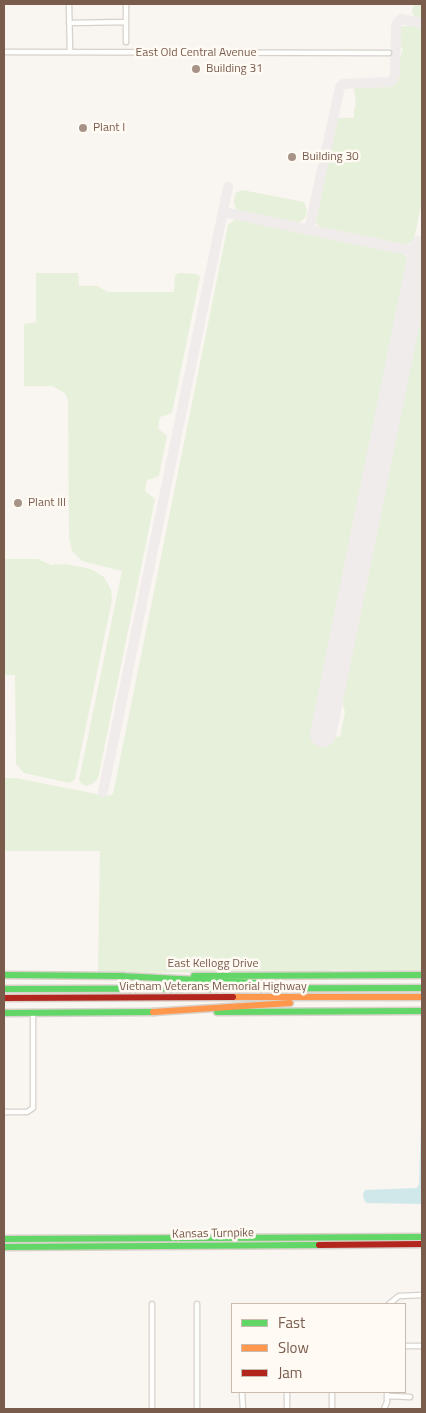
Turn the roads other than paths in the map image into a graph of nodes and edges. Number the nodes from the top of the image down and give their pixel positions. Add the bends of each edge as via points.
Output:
1 (69, 4) edge
2 (126, 4) edge
3 (126, 22) junction
4 (70, 23) junction
5 (126, 42) dead end
6 (4, 52) edge
7 (70, 52) junction
8 (389, 53) dead end
9 (4, 975) edge
10 (422, 975) edge
11 (120, 976) junction
12 (372, 988) junction
13 (422, 988) edge
14 (4, 989) edge
15 (4, 998) edge
16 (377, 998) junction
17 (422, 998) edge
18 (422, 1011) edge
19 (4, 1012) edge
20 (33, 1012) junction
21 (153, 1012) junction
22 (4, 1112) edge
23 (422, 1237) edge
24 (4, 1239) edge
25 (422, 1244) edge
26 (4, 1247) edge
27 (422, 1295) edge
28 (390, 1303) edge
29 (152, 1304) dead end
30 (198, 1304) dead end
31 (406, 1346) edge
32 (422, 1346) edge
33 (242, 1393) edge
34 (287, 1393) edge
35 (332, 1393) edge
36 (387, 1394) edge
37 (410, 1397) dead end
38 (152, 1409) edge
39 (197, 1409) edge
40 (242, 1409) edge
41 (287, 1409) edge
42 (332, 1409) edge
43 (384, 1409) edge

1 - 4 street
2 - 3 street
3 - 4 street
3 - 5 street
4 - 7 street
6 - 7 street, East Old Central Avenue
7 - 8 street, East Old Central Avenue
9 - 11 main road, East Kellogg Drive
10 - 11 main road, East Kellogg Drive
11 - 12 main road
12 - 13 main road, Vietnam Veterans Memorial Highway
12 - 14 main road, Vietnam Veterans Memorial Highway
15 - 16 main road, Vietnam Veterans Memorial Highway
16 - 17 main road, Vietnam Veterans Memorial Highway
16 - 21 main road
18 - 21 main road
19 - 20 main road
20 - 21 main road
20 - 22 street via 32,1108 27,1112
23 - 24 main road, Kansas Turnpike
25 - 26 main road, Kansas Turnpike
27 - 28 street via 399,1296
29 - 38 street
30 - 39 street
31 - 32 street
33 - 40 street
34 - 41 street
35 - 42 street
36 - 37 street
36 - 43 street

